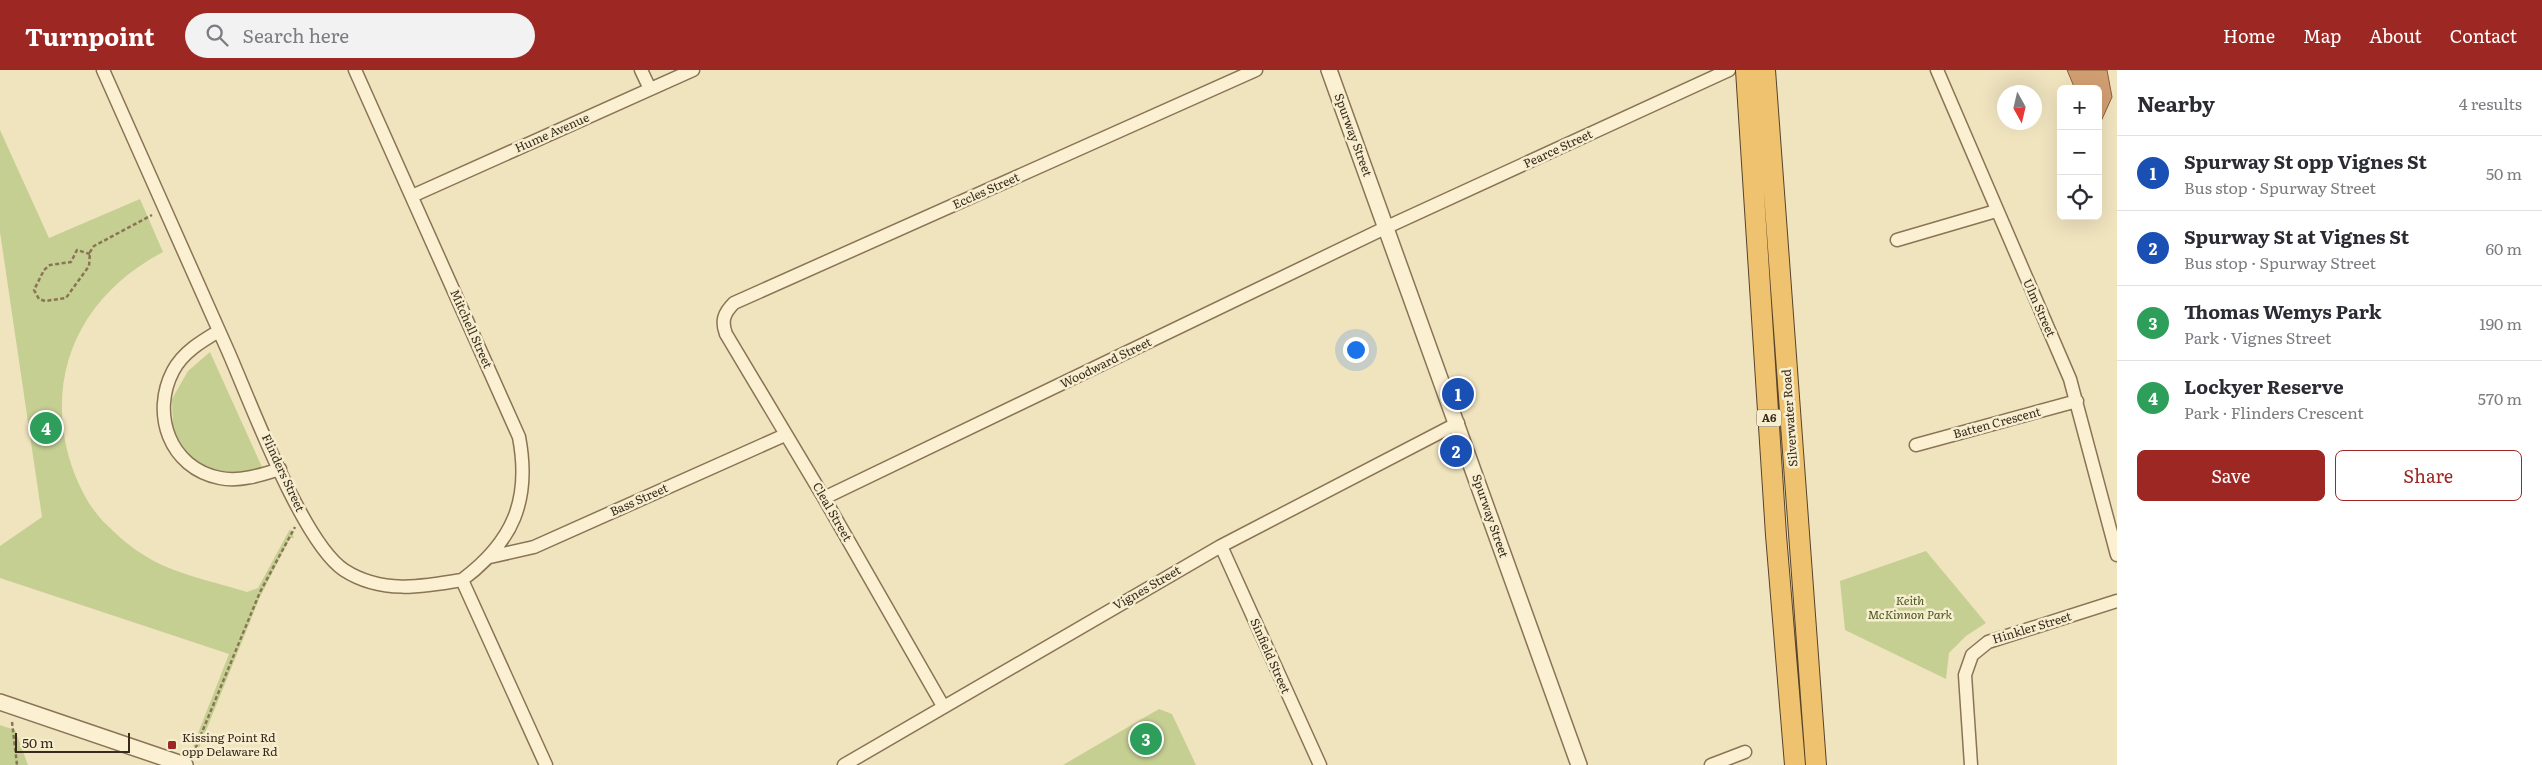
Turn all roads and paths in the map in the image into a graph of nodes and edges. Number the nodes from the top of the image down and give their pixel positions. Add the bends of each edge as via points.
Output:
1 (103, 70) edge
2 (355, 70) edge
3 (641, 70) edge
4 (693, 70) edge
5 (1256, 70) edge
6 (1329, 70) edge
7 (1746, 70) edge
8 (1765, 70) edge
9 (1937, 70) edge
10 (1724, 73) edge
11 (650, 89) junction
12 (412, 196) junction
13 (165, 209) junction
14 (1996, 211) junction
15 (1387, 228) junction
16 (1897, 240) dead end
17 (90, 254) junction
18 (723, 319) joint
19 (219, 331) junction
20 (2077, 401) junction
21 (1458, 424) junction
22 (785, 434) junction
23 (1916, 445) dead end
24 (280, 469) junction
25 (824, 498) junction
26 (292, 530) dead end
27 (1221, 546) junction
28 (2117, 555) edge
29 (490, 557) junction
30 (462, 580) junction
31 (2117, 601) edge
32 (0, 702) edge
33 (943, 706) junction
34 (12, 722) dead end
35 (196, 746) dead end
36 (1744, 752) dead end
37 (17, 765) edge
38 (185, 765) edge
39 (546, 765) edge
40 (844, 765) edge
41 (1320, 765) edge
42 (1579, 765) edge
43 (1711, 765) edge
44 (1795, 765) edge
45 (1816, 765) edge
46 (1971, 765) edge

1 - 13 street, Flinders Street
2 - 12 street, Mitchell Street
3 - 11 street
4 - 11 street, Hume Avenue
5 - 18 street, Eccles Street via 734,303
6 - 15 street, Spurway Street
7 - 44 highway, Silverwater Road / A6 via 1776,535
8 - 45 highway, Silverwater Road / A6
9 - 14 street, Ulm Street
10 - 15 street, Pearce Street
11 - 12 street, Hume Avenue
12 - 29 street, Mitchell Street via 519,437 523,460 522,495 514,521
13 - 17 path via 94,246
13 - 19 street, Flinders Street
14 - 16 street
14 - 20 street, Ulm Street
15 - 21 street, Spurway Street
15 - 25 street, Woodward Street
17 - 17 path via 89,266 66,298 38,299 34,290 44,270 50,265 71,262 77,250
18 - 22 street, Cleal Street via 726,334
19 - 24 street, Flinders Street
19 - 24 street via 200,342 174,370 163,403 166,435 181,456 200,470 219,478 243,478
20 - 23 street, Batten Crescent
20 - 28 street, Ulm Street
21 - 27 street, Vignes Street
21 - 42 street, Spurway Street
22 - 25 street, Cleal Street
22 - 29 street, Bass Street via 534,547
24 - 30 street, Flinders Street via 313,535 344,570 393,587 432,586
25 - 33 street, Cleal Street
26 - 35 path via 260,592
27 - 33 street, Vignes Street
27 - 41 street, Sinfield Street
29 - 30 street, Mitchell Street
30 - 39 street
31 - 46 street, Hinkler Street via 1988,642 1972,655 1965,675
32 - 38 street
33 - 40 street, Vignes Street
34 - 37 path
36 - 43 street

